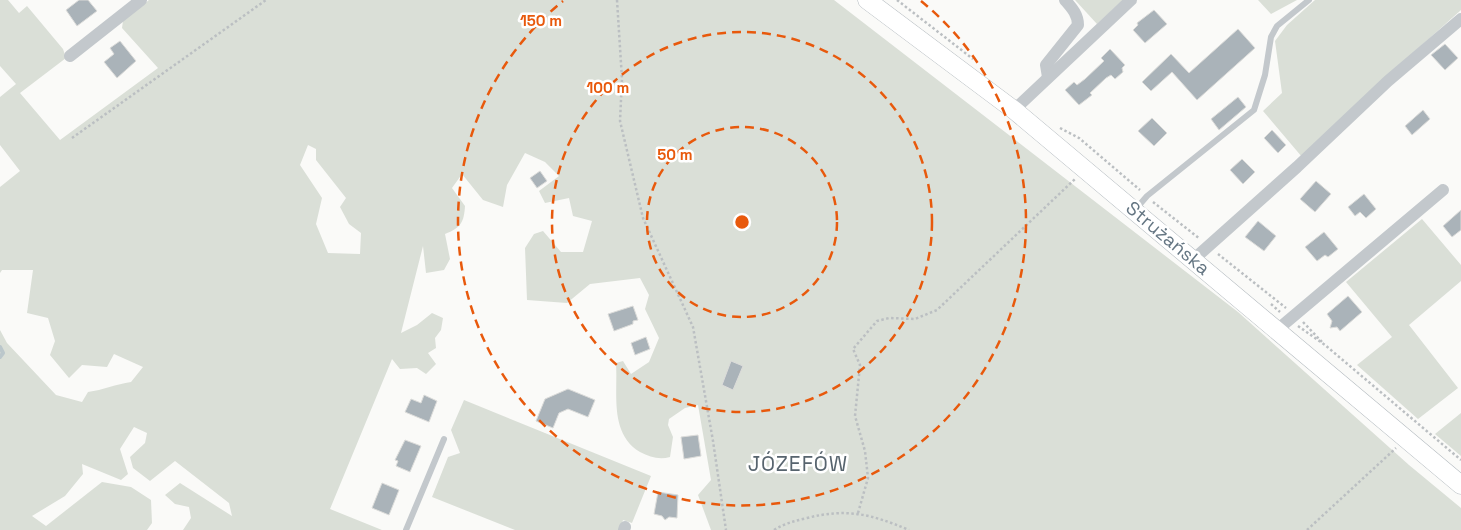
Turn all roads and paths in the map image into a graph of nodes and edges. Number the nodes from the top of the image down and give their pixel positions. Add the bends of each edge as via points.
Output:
1 (141, 0) edge
2 (266, 0) edge
3 (617, 0) edge
4 (867, 0) edge
5 (1065, 0) edge
6 (1131, 0) edge
7 (1309, 0) edge
8 (1461, 19) edge
9 (70, 56) dead end
10 (1048, 78) junction
11 (1014, 110) junction
12 (1056, 126) dead end
13 (72, 138) dead end
14 (1078, 176) dead end
15 (1443, 190) dead end
16 (1147, 196) junction
17 (1135, 210) junction
18 (1208, 246) junction
19 (1194, 259) junction
20 (1294, 315) junction
21 (1276, 330) junction
22 (444, 439) dead end
23 (1405, 440) junction
24 (1461, 460) edge
25 (1461, 485) edge
26 (858, 513) junction
27 (406, 530) edge
28 (726, 530) edge
29 (774, 530) edge
30 (909, 530) edge
31 (1307, 530) edge

1 - 9 street
2 - 13 path
3 - 28 path via 622,79 620,121 643,218 693,327
4 - 11 main road, Strużańska
5 - 10 street via 1073,9 1078,24 1046,65
6 - 10 street
7 - 16 lane via 1277,26 1271,37 1265,75 1254,110
8 - 18 street via 1388,81 1298,167
10 - 11 street
11 - 17 main road, Strużańska
12 - 16 path via 1079,138
14 - 26 path via 937,310 915,319 878,321 853,349 860,365 855,416 868,478
15 - 20 street
16 - 17 lane
16 - 18 path
17 - 19 main road, Strużańska
18 - 19 street
18 - 20 path
19 - 21 main road, Strużańska
20 - 21 street
20 - 24 path
21 - 23 main road, Strużańska
22 - 27 lane
23 - 25 main road, Strużańska
23 - 31 path
26 - 29 path via 832,512 785,523
26 - 30 path via 881,518

